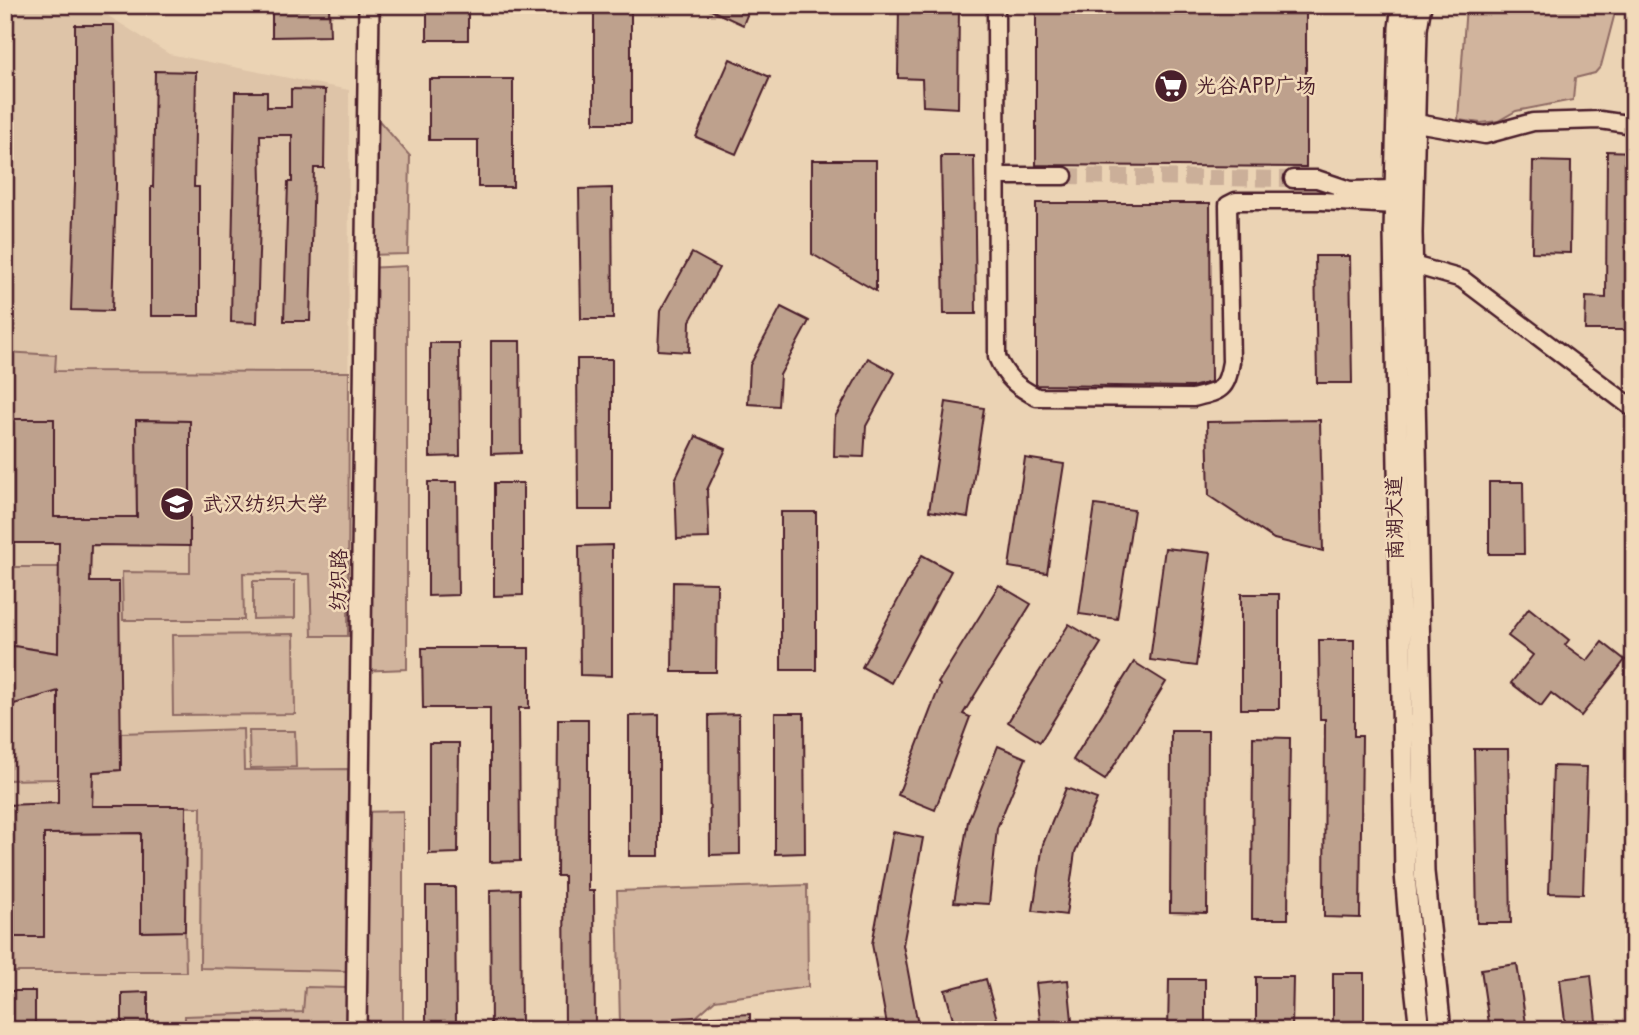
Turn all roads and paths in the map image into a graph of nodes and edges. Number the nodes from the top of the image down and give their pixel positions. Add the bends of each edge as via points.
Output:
1 (369, 5) edge
2 (996, 5) edge
3 (1402, 5) edge
4 (1421, 5) edge
5 (1406, 121) junction
6 (1634, 125) edge
7 (997, 176) junction
8 (1064, 176) tunnel mouth
9 (1293, 180) tunnel mouth
10 (1395, 197) junction
11 (1404, 265) junction
12 (1634, 409) edge
13 (356, 1030) edge
14 (1420, 1030) edge
15 (1441, 1030) edge

1 - 13 main road, 纺织路
2 - 7 street
3 - 5 main road, 南湖大道 via 1399,28
4 - 5 main road, 南湖大道
5 - 6 street via 1485,135 1533,121 1600,120
5 - 10 main road, 南湖大道
5 - 11 main road, 南湖大道
7 - 8 street
7 - 10 street via 997,356 1003,372 1037,397 1193,398 1218,392 1228,383 1231,362 1228,205 1236,201
9 - 10 street via 1317,179
10 - 11 main road, 南湖大道
11 - 12 street via 1462,279
11 - 14 main road, 南湖大道 via 1405,873
11 - 15 main road, 南湖大道 via 1424,872

